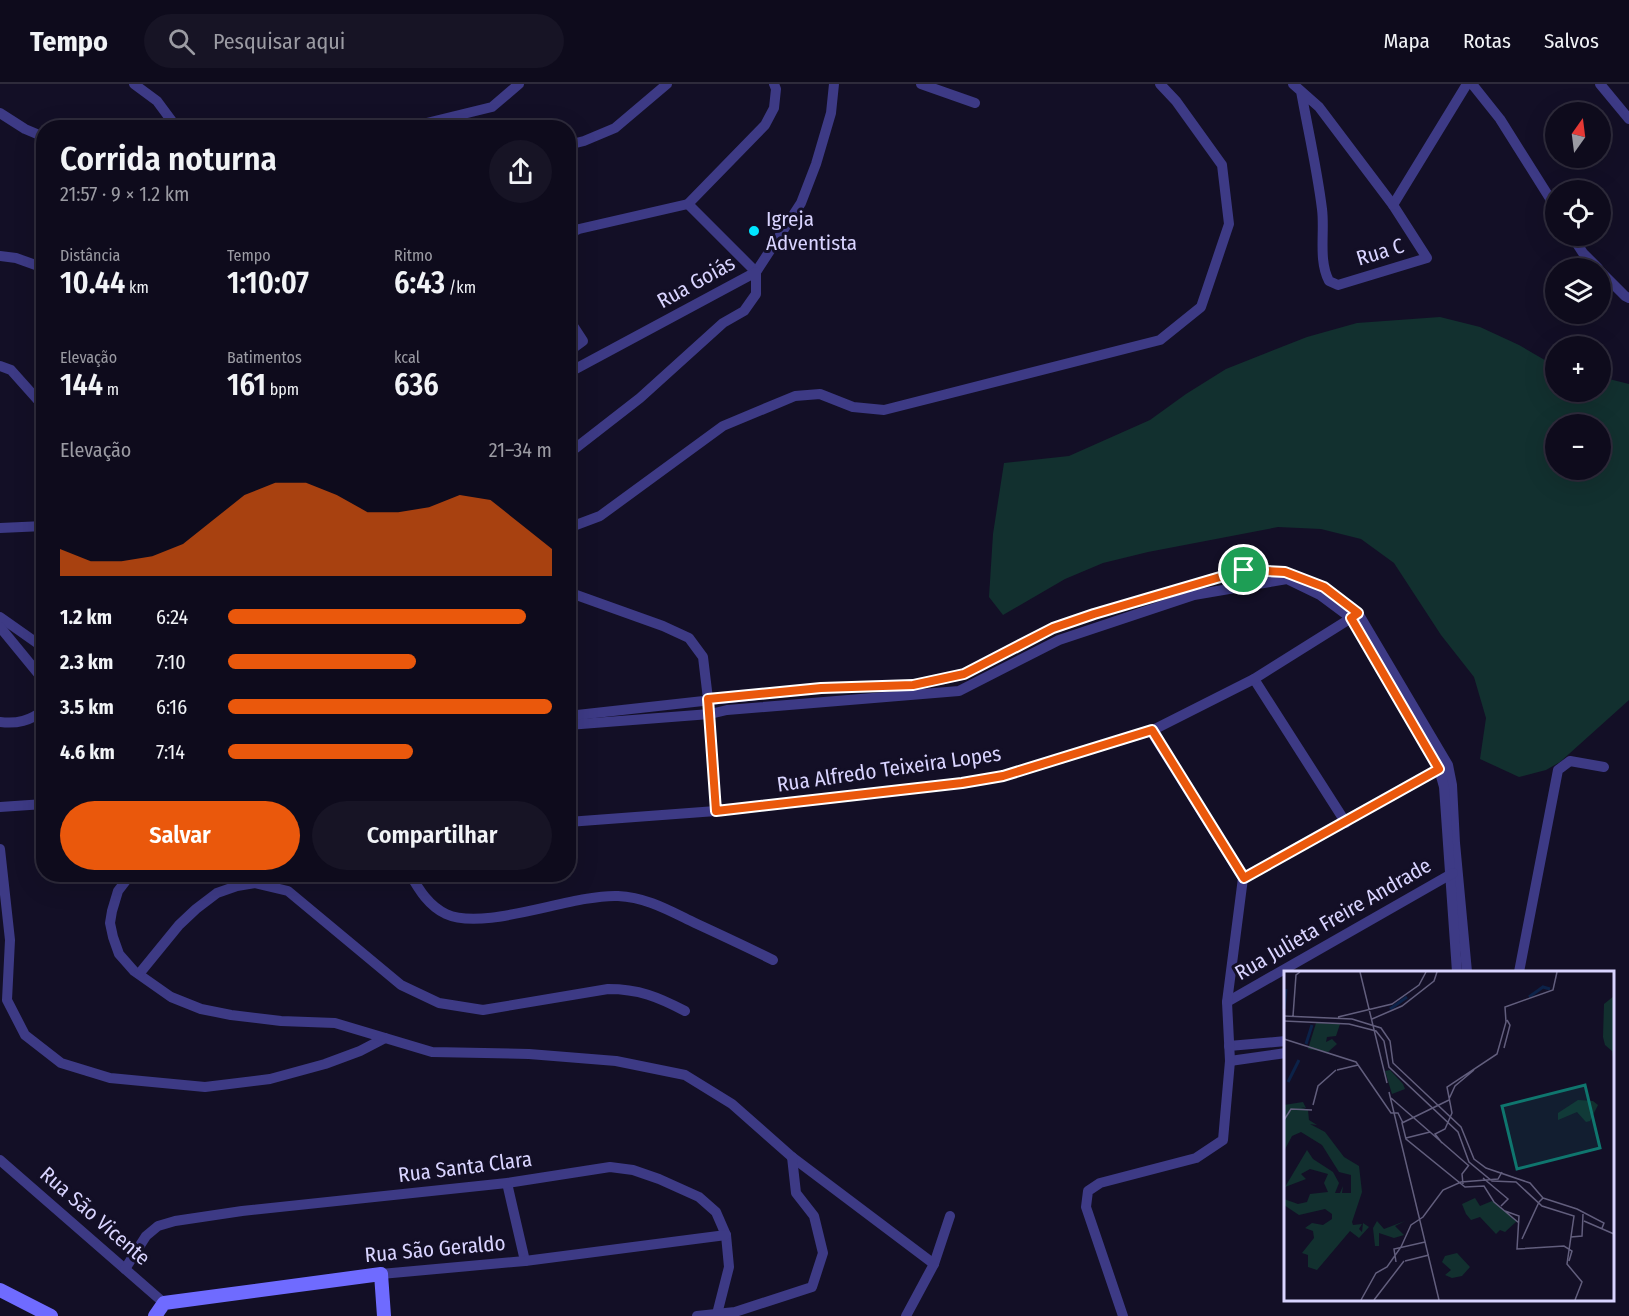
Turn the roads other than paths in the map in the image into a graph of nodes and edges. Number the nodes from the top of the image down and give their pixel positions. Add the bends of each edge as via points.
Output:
1 (134, 84) edge
2 (519, 84) edge
3 (667, 84) edge
4 (774, 84) edge
5 (834, 84) edge
6 (921, 84) edge
7 (1160, 84) edge
8 (1467, 84) edge
9 (1472, 84) edge
10 (1600, 84) edge
11 (1297, 87) edge
12 (975, 103) dead end
13 (0, 113) edge
14 (1629, 119) edge
15 (171, 120) edge
16 (439, 120) edge
17 (36, 134) edge
18 (576, 143) edge
19 (1545, 191) edge
20 (688, 204) junction
21 (1393, 205) junction
22 (576, 230) edge
23 (1578, 246) edge
24 (0, 256) edge
25 (1588, 258) edge
26 (36, 265) edge
27 (756, 272) junction
28 (1611, 282) edge
29 (1629, 298) edge
30 (576, 330) edge
31 (576, 346) edge
32 (0, 366) edge
33 (576, 369) edge
34 (36, 398) edge
35 (576, 448) edge
36 (576, 525) edge
37 (36, 526) edge
38 (0, 528) edge
39 (1193, 590) junction
40 (576, 595) edge
41 (1355, 616) junction
42 (0, 617) edge
43 (0, 627) edge
44 (1053, 628) junction
45 (1059, 640) junction
46 (36, 642) edge
47 (36, 671) edge
48 (1254, 679) junction
49 (914, 690) junction
50 (708, 699) junction
51 (710, 714) junction
52 (576, 715) edge
53 (36, 716) edge
54 (0, 722) edge
55 (576, 724) edge
56 (1152, 730) junction
57 (1444, 767) junction
58 (1604, 767) dead end
59 (36, 805) edge
60 (0, 807) edge
61 (716, 811) junction
62 (576, 821) edge
63 (1346, 823) junction
64 (0, 849) edge
65 (1454, 872) junction
66 (1244, 878) junction
67 (125, 882) edge
68 (414, 882) edge
69 (773, 960) dead end
70 (1457, 971) edge
71 (1467, 971) edge
72 (1519, 971) edge
73 (139, 974) junction
74 (1227, 1002) junction
75 (685, 1011) dead end
76 (384, 1038) junction
77 (1284, 1041) edge
78 (1229, 1046) junction
79 (1284, 1053) edge
80 (1230, 1060) junction
81 (792, 1157) junction
82 (0, 1160) edge
83 (507, 1183) junction
84 (950, 1216) dead end
85 (726, 1235) junction
86 (525, 1261) junction
87 (934, 1264) junction
88 (125, 1269) junction
89 (381, 1274) junction
90 (0, 1290) edge
91 (164, 1303) junction
92 (717, 1314) junction
93 (51, 1316) edge
94 (155, 1316) edge
95 (384, 1316) edge
96 (697, 1316) edge
97 (906, 1316) edge
98 (1123, 1316) edge

1 - 15 street via 157,101
2 - 16 street via 492,107
3 - 18 street via 615,128
4 - 20 street via 774,108 765,126
5 - 27 street, Rua Goiás via 828,123 801,203
6 - 12 street
7 - 36 street via 1222,165 1228,224 1202,307 1160,340 884,410 853,407 820,394 795,396 723,426 600,516
8 - 21 street
9 - 19 street via 1500,119
10 - 14 street
11 - 21 street, Rua C via 1319,107
11 - 21 street, Rua C via 1320,191 1324,266 1329,281 1338,285 1427,258
13 - 17 street
20 - 22 street
20 - 27 street
23 - 25 street
24 - 26 street
27 - 33 street, Rua Goiás
27 - 35 street via 756,294 744,311 723,323 640,398
28 - 29 street
30 - 31 street via 583,341
32 - 34 street via 11,370
37 - 38 street
39 - 41 street via 1287,579
39 - 44 street
39 - 45 street
40 - 50 street via 689,638 704,657
41 - 48 street, Rua Alfredo Teixeira Lopes
41 - 57 street
42 - 46 street
43 - 47 street
44 - 45 street
44 - 49 street via 964,674
45 - 49 street via 959,692
48 - 56 street, Rua Alfredo Teixeira Lopes
48 - 63 street
49 - 50 street via 821,688
49 - 51 street
50 - 51 street
50 - 52 street
51 - 55 street
51 - 61 street
53 - 54 street via 21,723
56 - 61 street, Rua Alfredo Teixeira Lopes via 962,783
56 - 66 street
57 - 63 street
57 - 65 street
58 - 72 street via 1570,761 1557,770
59 - 60 street
61 - 62 street, Rua Alfredo Teixeira Lopes
63 - 66 street
64 - 76 street via 10,940 7,1000 25,1035 61,1063 110,1078 205,1087 270,1079 325,1064
65 - 70 street
65 - 71 street
65 - 74 street, Rua Julieta Freire Andrade
66 - 74 street
67 - 73 street via 118,891 110,923 119,954
68 - 69 street via 432,904 447,914 467,919 588,898 618,896 650,901
73 - 75 street via 196,909 217,893 255,883 288,891 401,985 439,1003 483,1010 628,989 655,996
73 - 76 street via 171,997 201,1009 271,1020 335,1023
74 - 78 street
76 - 81 street via 432,1052 616,1061 685,1075 732,1104
77 - 78 street
78 - 80 street
79 - 80 street
80 - 98 street via 1223,1140 1196,1158 1100,1183 1088,1191 1086,1207
81 - 87 street
81 - 92 street via 796,1193 814,1216 823,1253 812,1287
82 - 88 street, Rua São Vicente
83 - 85 street, Rua Santa Clara via 610,1167 633,1170 699,1197 716,1212
83 - 86 street
83 - 88 street, Rua Santa Clara via 175,1221 158,1226 146,1236
84 - 87 street
85 - 86 street, Rua São Geraldo
85 - 92 street, Rua Santa Clara via 729,1267
86 - 89 street, Rua São Geraldo
87 - 97 street
88 - 91 street, Rua São Vicente
89 - 91 street, Rua São Geraldo
89 - 95 street
90 - 93 street
91 - 94 street
92 - 96 street

